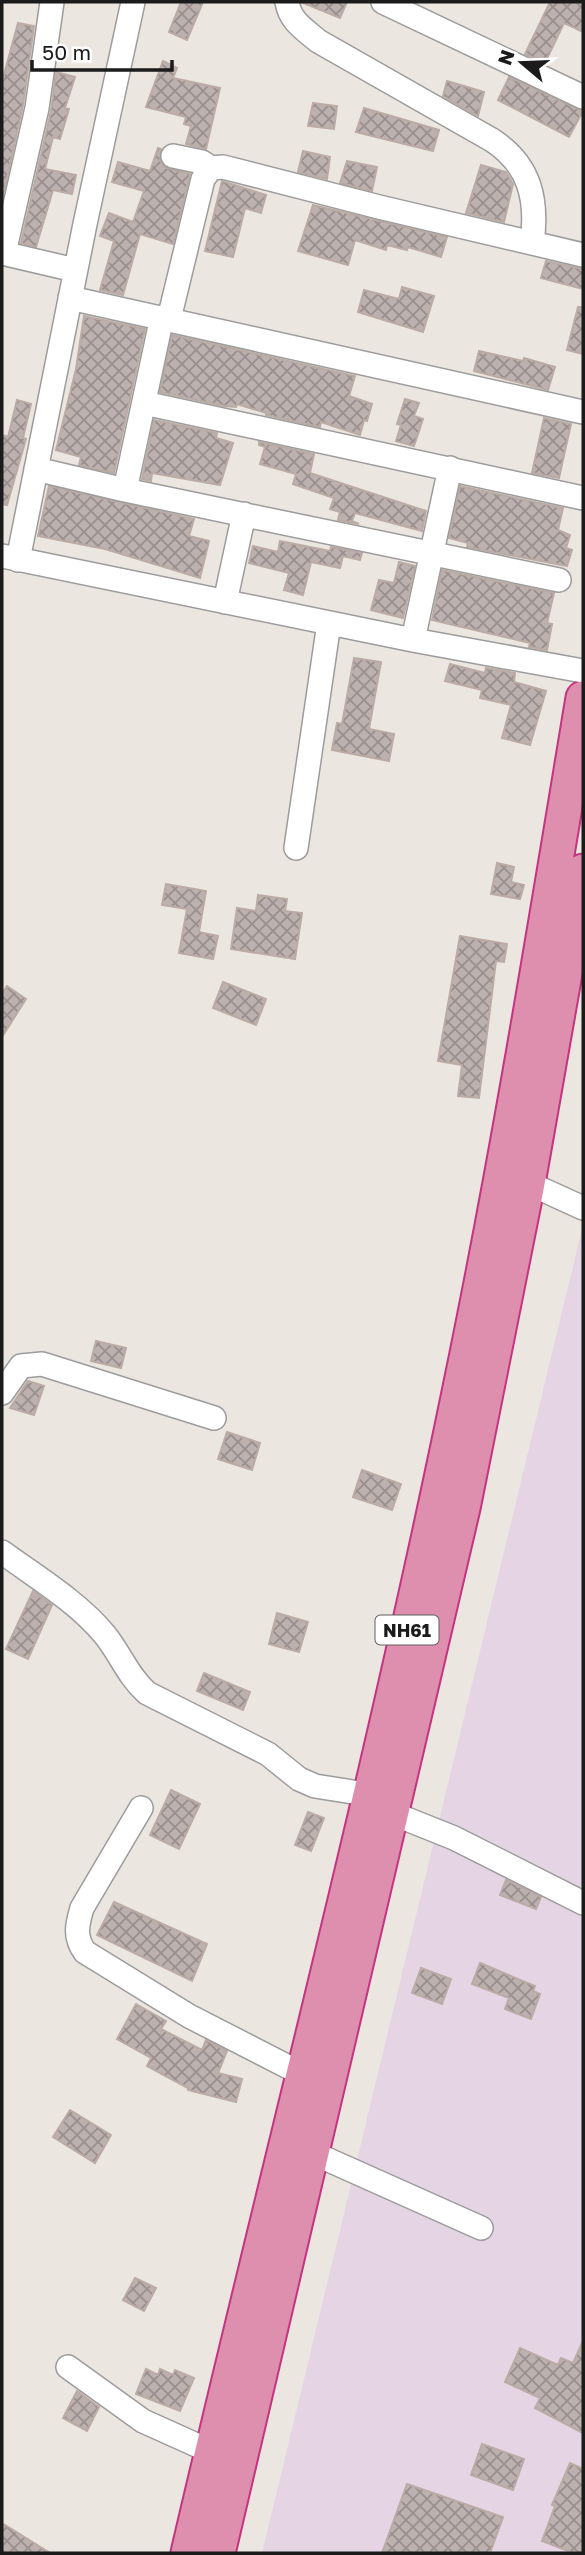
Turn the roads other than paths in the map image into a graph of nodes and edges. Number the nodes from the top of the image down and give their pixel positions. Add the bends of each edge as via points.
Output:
1 (52, 2) edge
2 (133, 2) edge
3 (287, 2) edge
4 (383, 2) edge
5 (583, 97) edge
6 (173, 156) dead end
7 (211, 168) junction
8 (532, 243) junction
9 (3, 253) edge
10 (583, 255) edge
11 (75, 270) junction
12 (70, 298) junction
13 (166, 318) junction
14 (144, 403) junction
15 (583, 412) edge
16 (450, 468) junction
17 (36, 469) junction
18 (125, 490) junction
19 (583, 498) edge
20 (244, 514) junction
21 (432, 552) junction
22 (10, 558) edge
23 (559, 580) dead end
24 (225, 602) junction
25 (329, 623) junction
26 (413, 640) junction
27 (583, 671) edge
28 (583, 698) edge
29 (296, 848) dead end
30 (583, 870) edge
31 (528, 1183) junction
32 (583, 1208) edge
33 (2, 1393) edge
34 (214, 1418) dead end
35 (2, 1552) edge
36 (387, 1803) junction
37 (141, 1808) dead end
38 (583, 1903) edge
39 (302, 2074) junction
40 (313, 2153) junction
41 (481, 2228) dead end
42 (68, 2367) dead end
43 (212, 2452) junction
44 (188, 2553) edge
45 (218, 2553) edge

1 - 9 street via 37,108
2 - 11 street
3 - 8 street via 293,19 318,41 492,139 517,158 534,204
4 - 5 street
6 - 7 street
7 - 8 street via 223,167
7 - 13 street via 204,179
8 - 10 street
9 - 11 street
11 - 12 street
12 - 13 street
12 - 17 street
13 - 14 street
13 - 15 street
14 - 16 street
14 - 18 street
16 - 19 street
16 - 21 street
17 - 18 street
17 - 22 street
18 - 20 street
20 - 21 street
20 - 24 street
21 - 23 street
21 - 26 street
22 - 24 street
24 - 25 street
25 - 26 street
25 - 29 street
26 - 27 street
28 - 36 highway, NH61 via 502,1180 455,1414
30 - 31 highway, NH61
31 - 32 street
31 - 36 highway, NH61 via 463,1508
33 - 34 street via 21,1366 43,1364
35 - 36 street via 105,1635 135,1683 147,1693 268,1754 299,1779
36 - 38 street
36 - 39 highway, NH61
36 - 40 highway, NH61
37 - 39 street via 82,1908 77,1925 79,1944 92,1957 189,2016
39 - 43 highway, NH61
40 - 41 street
40 - 45 highway, NH61
42 - 43 street via 143,2421
43 - 44 highway, NH61

